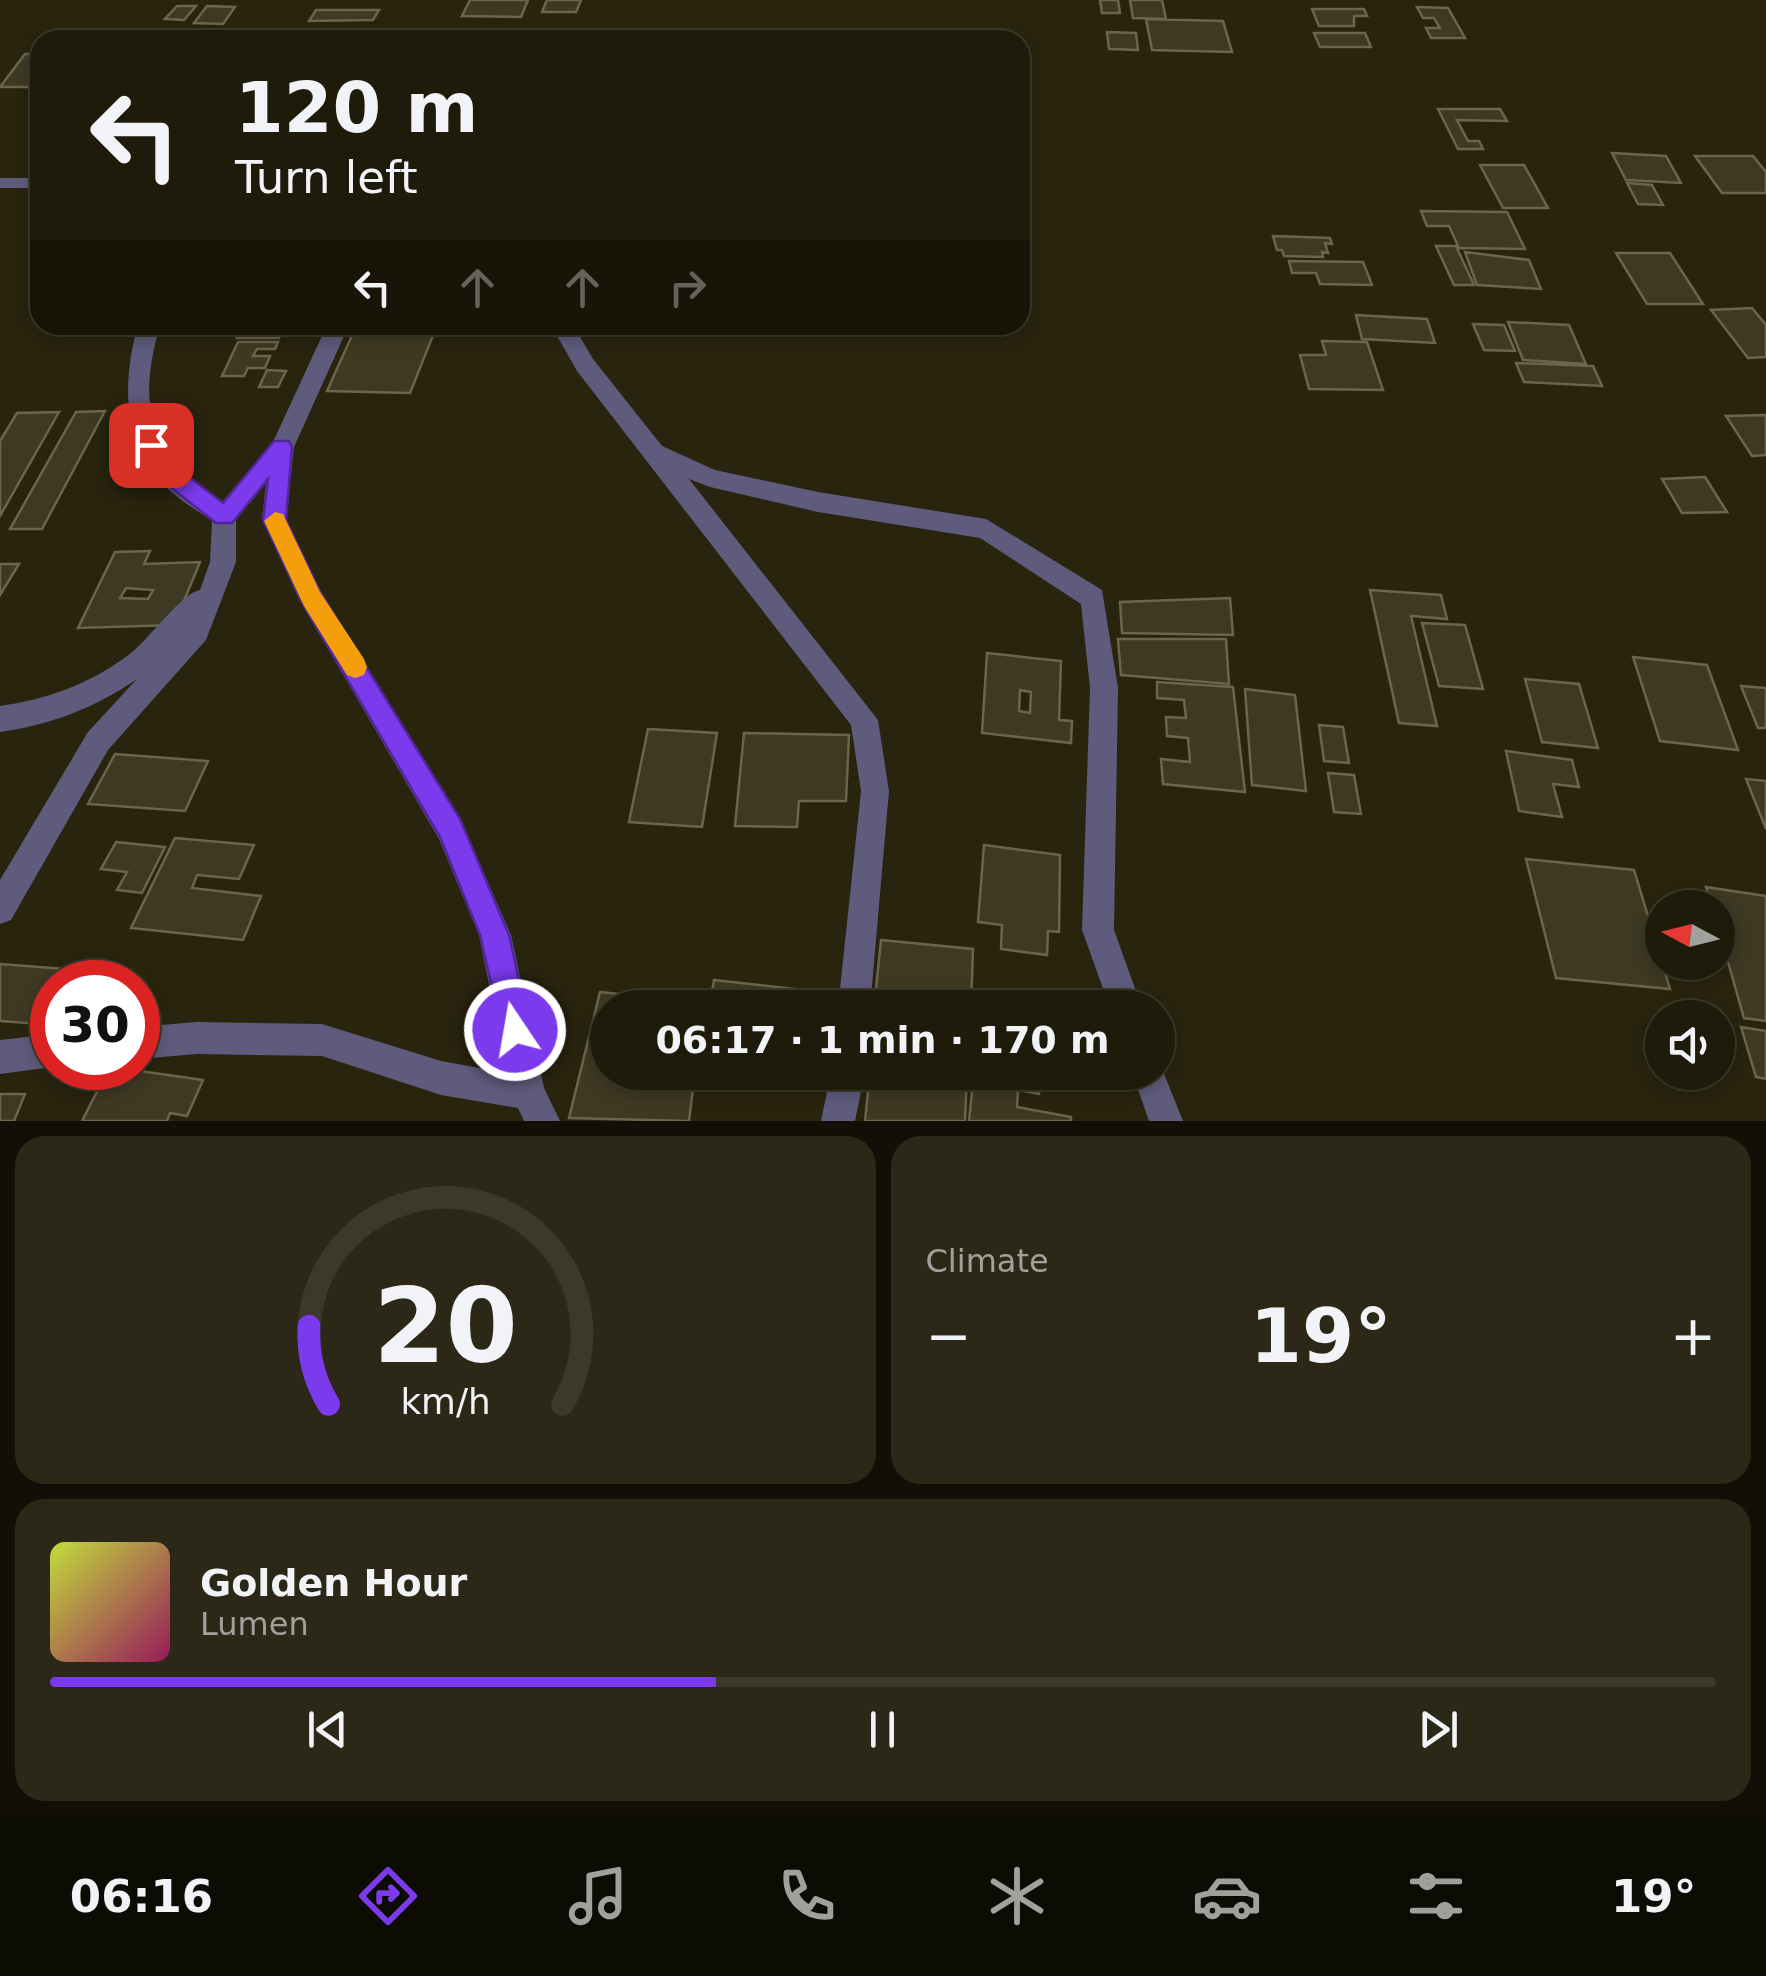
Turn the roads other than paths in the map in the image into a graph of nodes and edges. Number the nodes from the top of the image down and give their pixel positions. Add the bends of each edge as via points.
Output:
1 (30, 183) edge
2 (0, 184) edge
3 (146, 335) edge
4 (333, 335) edge
5 (568, 335) edge
6 (282, 447) junction
7 (654, 452) junction
8 (224, 517) junction
9 (223, 562) junction
10 (0, 719) edge
11 (0, 909) edge
12 (856, 990) edge
13 (1120, 990) edge
14 (160, 1040) edge
15 (30, 1053) edge
16 (0, 1057) edge
17 (844, 1090) edge
18 (1155, 1090) edge
19 (536, 1107) edge
20 (838, 1121) edge
21 (1166, 1121) edge

1 - 2 lane
3 - 8 street via 138,421 163,469
4 - 6 street
5 - 7 street
6 - 8 street
6 - 19 street via 274,520 312,599 450,828 494,935
7 - 12 street via 864,720 875,791
7 - 13 street via 710,478 986,529 1093,598 1104,688 1098,930
8 - 9 street
9 - 10 street via 185,620 139,661 67,705
9 - 11 street via 198,632 98,740
14 - 19 street via 322,1040
15 - 16 street
17 - 20 street
18 - 21 street

